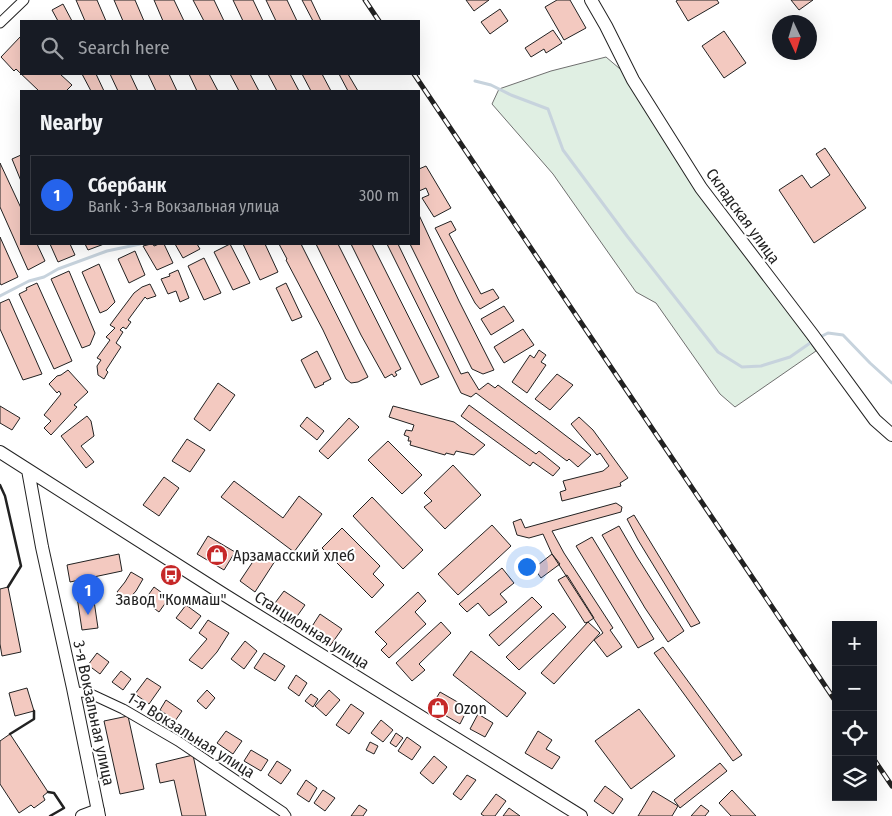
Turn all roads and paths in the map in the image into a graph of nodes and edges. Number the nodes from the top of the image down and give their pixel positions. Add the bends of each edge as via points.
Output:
1 (24, 0) edge
2 (591, 0) edge
3 (0, 23) edge
4 (892, 435) edge
5 (0, 452) edge
6 (28, 470) junction
7 (74, 693) junction
8 (98, 813) edge
9 (82, 816) edge
10 (286, 816) edge
11 (581, 816) edge

1 - 3 street
2 - 4 street, Складская улица via 634,80 701,188 875,420
5 - 6 street, Станционная улица
6 - 7 street, 3-я Вокзальная улица
6 - 11 street, Станционная улица
7 - 8 street, 3-я Вокзальная улица
7 - 10 street, 1-я Вокзальная улица via 93,695 139,718
8 - 9 street

